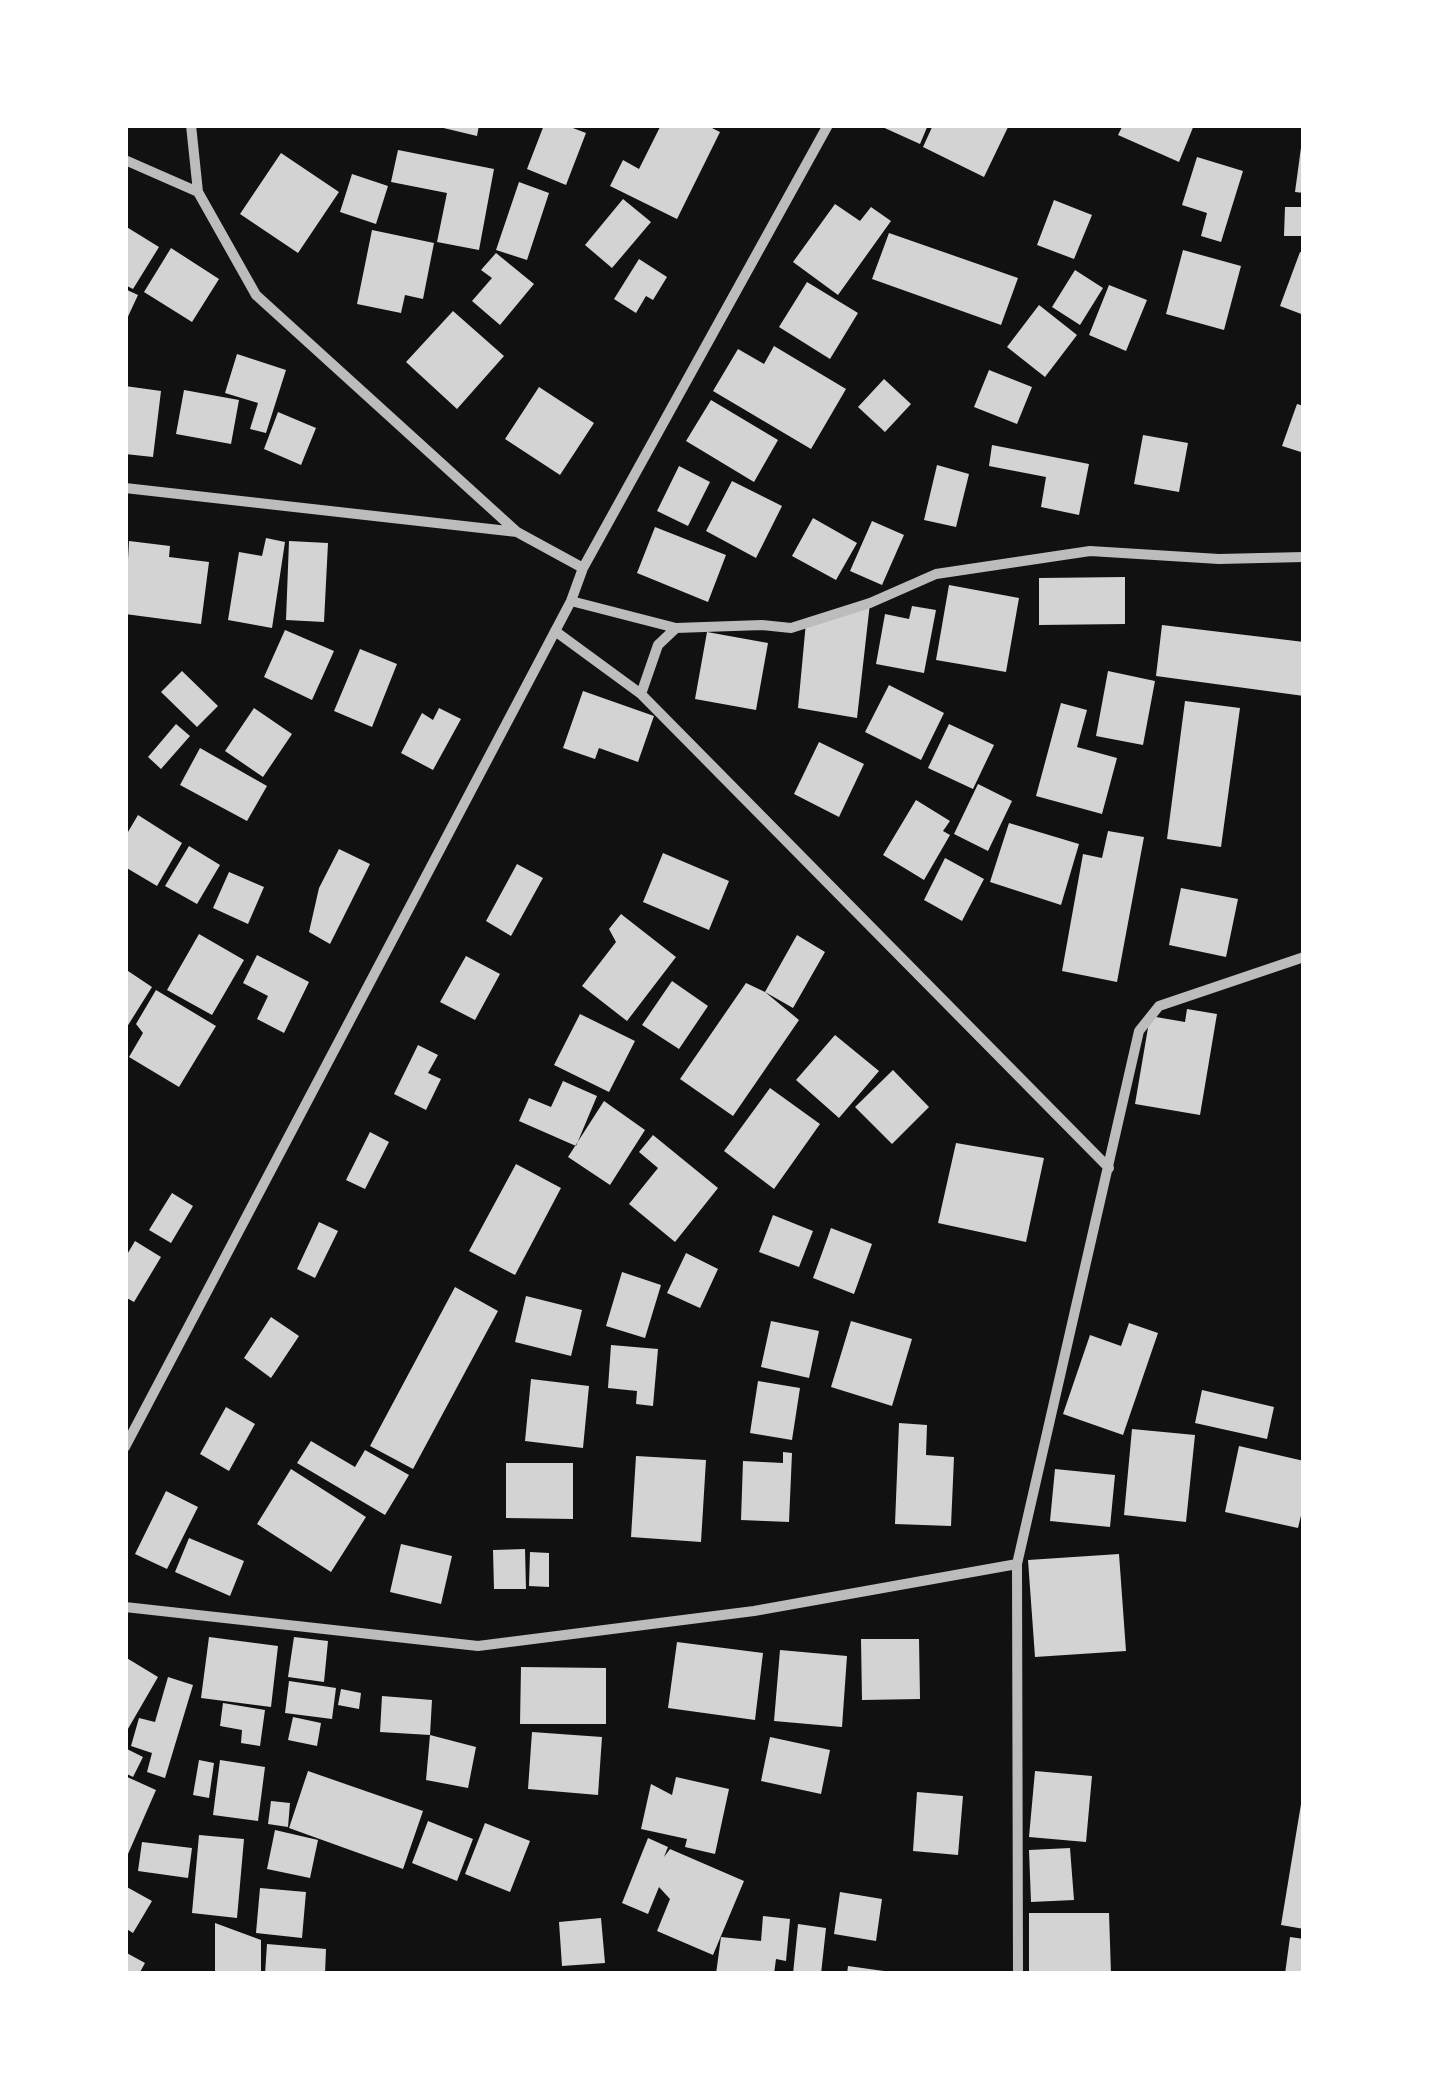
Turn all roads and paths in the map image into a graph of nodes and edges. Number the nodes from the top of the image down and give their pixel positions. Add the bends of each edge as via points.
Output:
1 (191, 125) edge
2 (828, 125) edge
3 (125, 160) edge
4 (198, 192) junction
5 (125, 488) edge
6 (516, 532) junction
7 (1304, 557) edge
8 (583, 568) junction
9 (570, 600) junction
10 (676, 628) junction
11 (555, 630) junction
12 (641, 694) junction
13 (1304, 957) edge
14 (1109, 1168) junction
15 (125, 1444) edge
16 (1017, 1564) junction
17 (125, 1608) edge
18 (1018, 1974) edge

1 - 4 street
2 - 8 street
3 - 4 street
4 - 6 street via 256,296
5 - 6 street
6 - 8 street
7 - 10 street via 1090,551 936,574 791,628
8 - 9 street
9 - 10 street
9 - 11 street
10 - 12 street via 658,645
11 - 12 street
11 - 15 street
12 - 14 street
13 - 14 street via 1159,1006 1139,1031
14 - 16 street
16 - 17 street via 754,1611 478,1646
16 - 18 street

